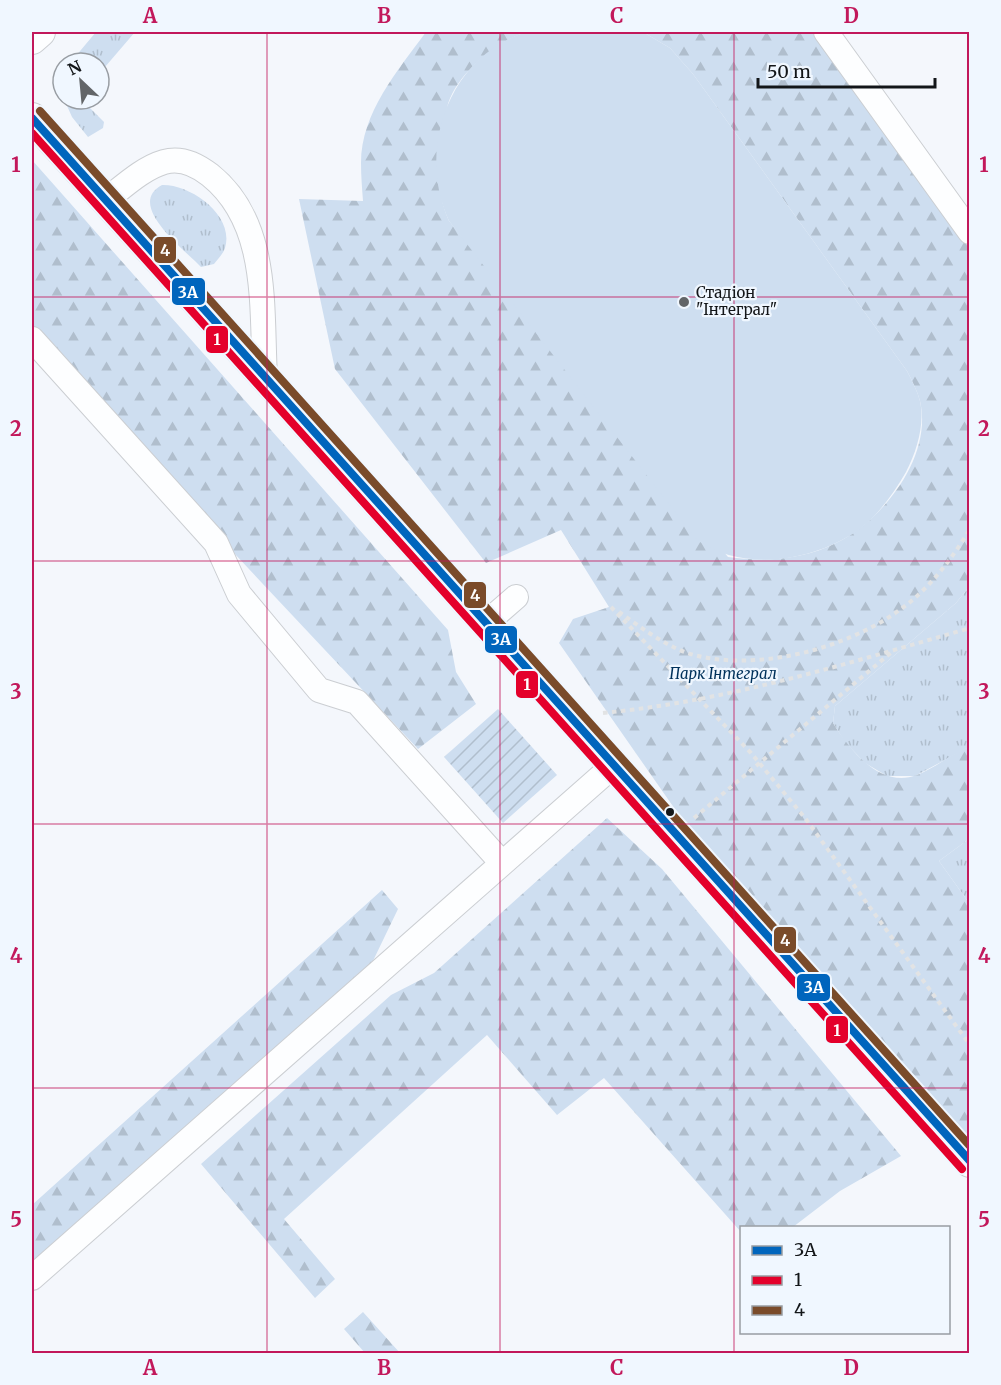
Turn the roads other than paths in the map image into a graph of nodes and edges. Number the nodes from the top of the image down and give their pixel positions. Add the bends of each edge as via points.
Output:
1 (40, 32) edge
2 (826, 32) edge
3 (32, 39) edge
4 (32, 118) edge
5 (106, 200) junction
6 (969, 232) edge
7 (32, 339) edge
8 (265, 377) junction
9 (516, 597) dead end
10 (486, 623) junction
11 (614, 765) junction
12 (502, 863) junction
13 (969, 1162) edge
14 (32, 1278) edge

1 - 3 main road
2 - 6 street
4 - 5 main road
5 - 8 main road
5 - 8 street via 162,162 180,160 201,168 218,182 234,201 248,229 257,261 263,300
7 - 12 street via 216,543 239,594 319,690 357,702
8 - 10 main road
9 - 10 street
10 - 11 main road
11 - 12 street
11 - 13 main road
12 - 14 street

